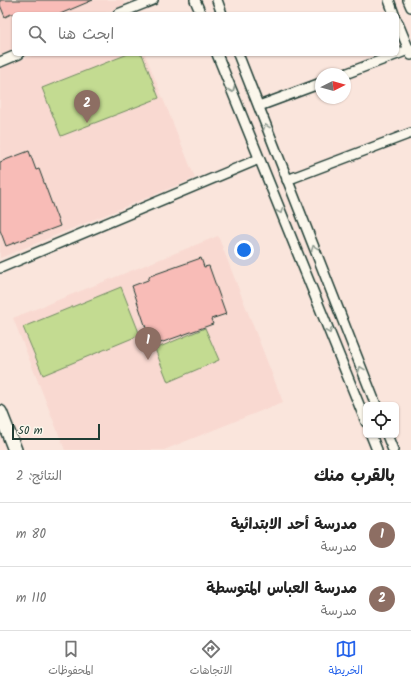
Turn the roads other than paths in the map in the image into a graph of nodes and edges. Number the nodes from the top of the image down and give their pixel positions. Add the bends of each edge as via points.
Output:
1 (153, 0) edge
2 (195, 0) edge
3 (217, 0) edge
4 (389, 0) edge
5 (408, 0) edge
6 (411, 7) edge
7 (123, 12) edge
8 (200, 12) edge
9 (221, 12) edge
10 (393, 12) edge
11 (399, 26) edge
12 (410, 52) edge
13 (14, 56) edge
14 (218, 56) edge
15 (239, 56) edge
16 (398, 56) edge
17 (399, 56) edge
18 (0, 62) edge
19 (351, 72) edge
20 (315, 85) edge
21 (259, 106) junction
22 (411, 133) edge
23 (259, 159) junction
24 (287, 180) junction
25 (0, 268) edge
26 (375, 402) edge
27 (0, 412) edge
28 (363, 415) edge
29 (372, 438) edge
30 (388, 438) edge
31 (15, 450) edge
32 (377, 450) edge
33 (393, 450) edge

1 - 7 street
2 - 8 street
3 - 9 street
4 - 10 street
5 - 6 street
11 - 12 street
12 - 17 street
13 - 18 street
14 -> 23 street
15 - 21 street
16 - 19 street
20 - 21 street
24 -> 21 street
22 - 24 street
23 - 25 street
23 -> 28 street
26 -> 24 street
27 - 31 street
29 - 32 street
30 - 33 street

